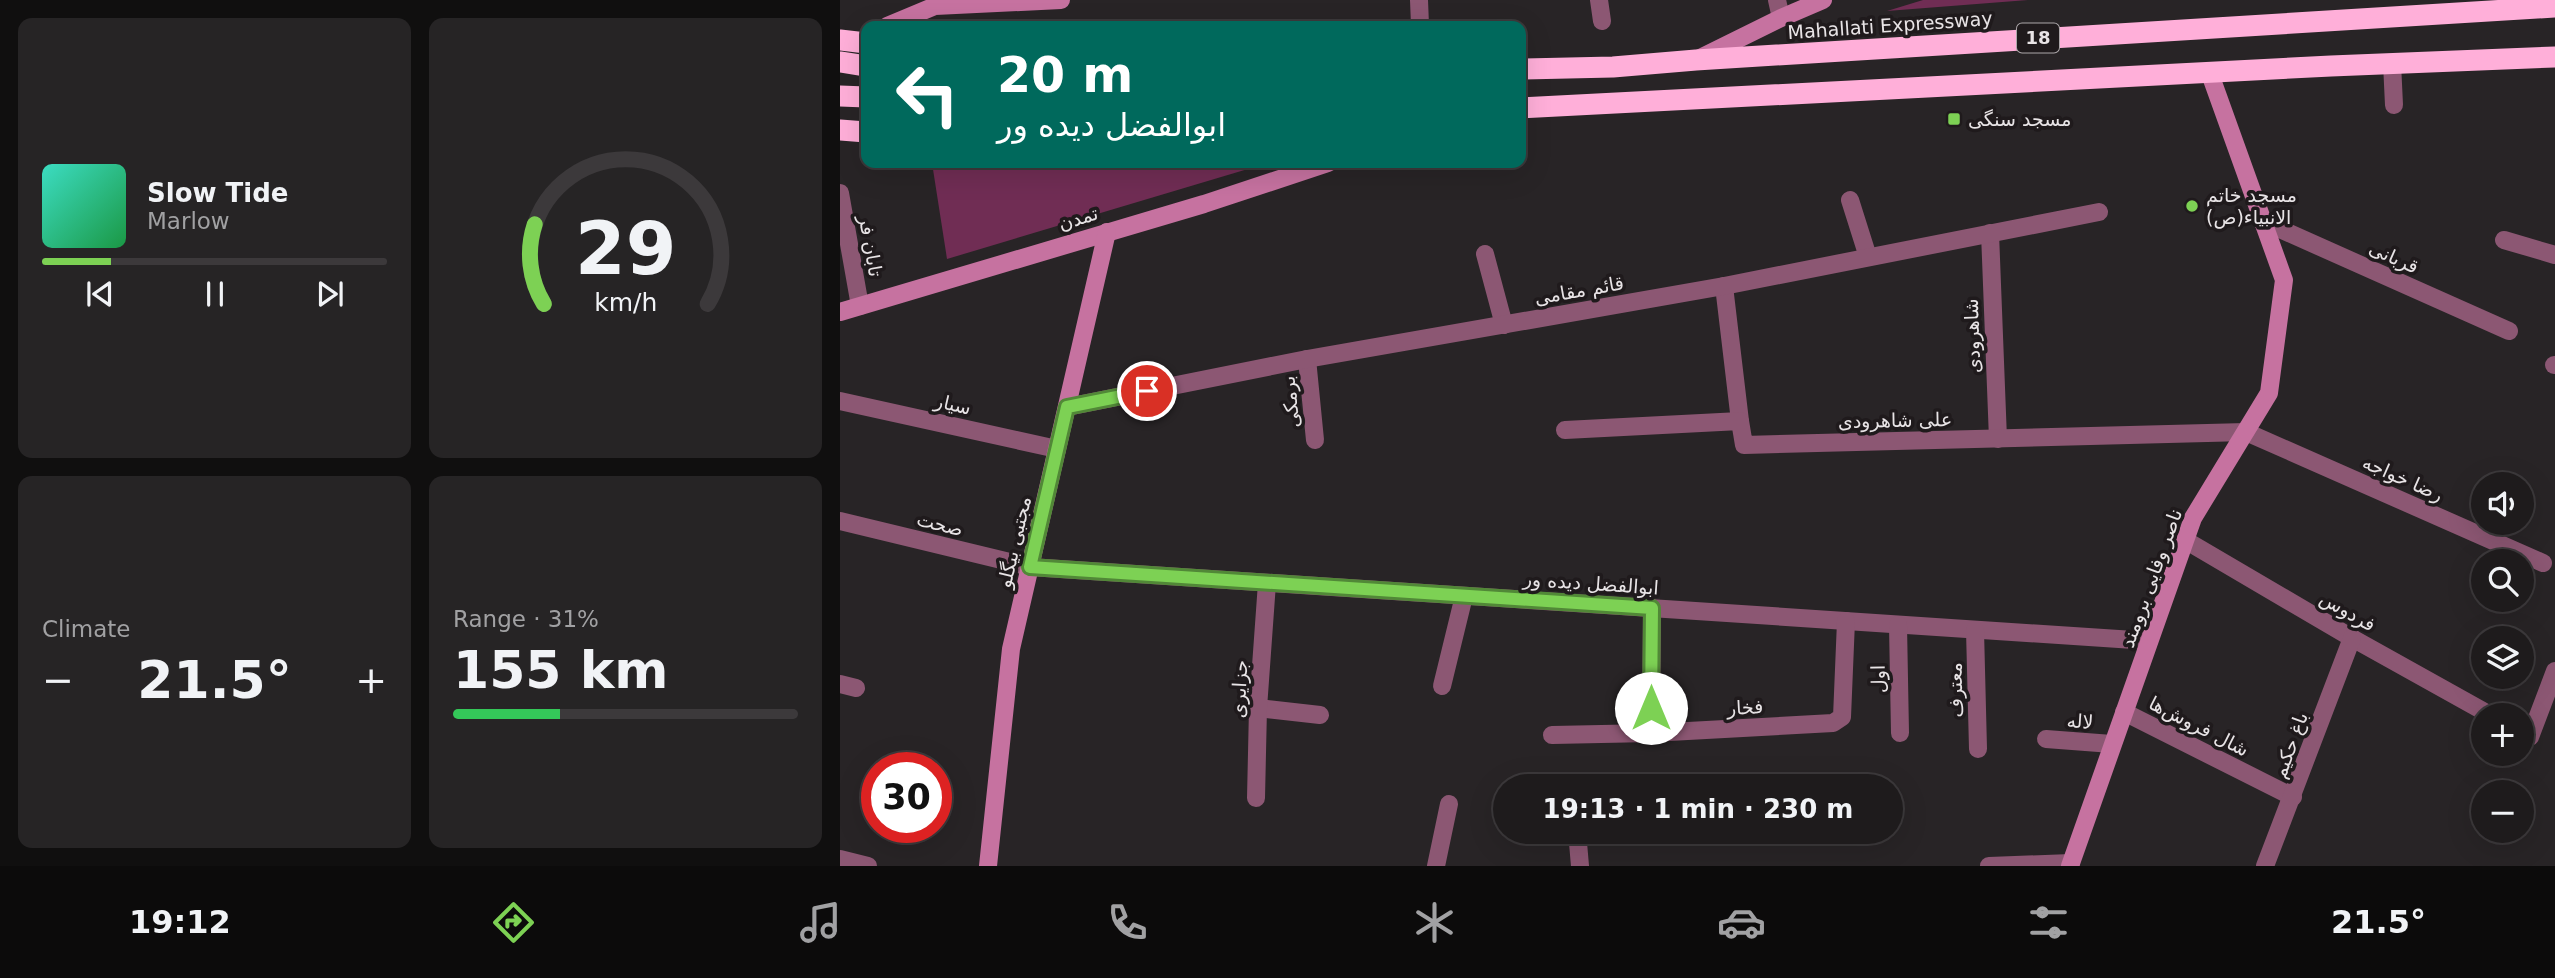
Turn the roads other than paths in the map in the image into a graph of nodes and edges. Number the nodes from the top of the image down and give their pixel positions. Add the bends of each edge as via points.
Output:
1 (1062, 0) edge
2 (1419, 0) edge
3 (1599, 0) edge
4 (1823, 0) edge
5 (2555, 7) edge
6 (1779, 9) edge
7 (899, 21) edge
8 (1420, 21) edge
9 (1602, 21) dead end
10 (2555, 57) edge
11 (1696, 60) junction
12 (840, 62) edge
13 (2392, 63) junction
14 (861, 65) edge
15 (1526, 69) edge
16 (2210, 74) junction
17 (840, 96) edge
18 (861, 97) edge
19 (2394, 105) dead end
20 (1526, 108) edge
21 (840, 130) edge
22 (861, 132) edge
23 (1313, 168) edge
24 (840, 193) edge
25 (1850, 200) dead end
26 (2099, 212) dead end
27 (2262, 221) junction
28 (1107, 232) junction
29 (1990, 233) junction
30 (2504, 240) dead end
31 (1485, 254) dead end
32 (2555, 255) edge
33 (1868, 257) junction
34 (1724, 286) junction
35 (860, 306) junction
36 (840, 312) edge
37 (1504, 325) junction
38 (2509, 331) dead end
39 (1307, 359) junction
40 (840, 401) edge
41 (1067, 407) junction
42 (1740, 421) junction
43 (1565, 430) dead end
44 (2246, 432) junction
45 (1998, 439) junction
46 (1315, 440) dead end
47 (1057, 449) junction
48 (840, 521) edge
49 (2185, 540) junction
50 (2543, 563) dead end
51 (1030, 567) junction
52 (1266, 583) junction
53 (1464, 596) junction
54 (1652, 608) junction
55 (1846, 621) junction
56 (1898, 625) junction
57 (1975, 630) junction
58 (2352, 638) junction
59 (2149, 641) junction
60 (2555, 671) edge
61 (1442, 686) dead end
62 (2471, 704) edge
63 (1258, 708) junction
64 (2124, 712) junction
65 (1320, 715) dead end
66 (2534, 717) edge
67 (1651, 733) junction
68 (1900, 733) dead end
69 (1552, 735) dead end
70 (2046, 739) dead end
71 (2112, 744) junction
72 (1978, 748) dead end
73 (2292, 797) junction
74 (1256, 798) dead end
75 (1449, 804) dead end
76 (1578, 844) edge
77 (840, 859) edge
78 (2070, 865) edge
79 (867, 866) edge
80 (988, 866) edge
81 (1436, 866) edge
82 (1580, 866) edge
83 (1989, 866) edge
84 (2265, 866) edge

1 - 7 street via 935,6
2 - 8 street
3 - 9 street
4 - 6 street
5 - 11 highway, Mahallati Expressway / 18
6 - 11 street
10 - 13 highway, 18
11 - 15 highway, Mahallati Expressway / 18
12 - 14 highway
13 - 16 highway, 18
13 - 19 street
16 - 20 highway, 18
16 - 27 street, ناصر وفایی برومند
17 - 18 highway
21 - 22 highway
23 - 28 street, تمدن
24 - 35 street, تابان فر
25 - 33 street
26 - 29 street, قائم مقامی
27 - 38 street, قربانی
27 - 44 street, ناصر وفایی برومند via 2284,280 2269,393
28 - 35 street, تمدن
28 - 41 street, مجتبی بیگلو
29 - 33 street, قائم مقامی
29 - 45 street, شاهرودی
30 - 32 street
31 - 37 street
33 - 34 street, قائم مقامی
34 - 37 street, قائم مقامی
34 - 42 street
35 - 36 street, تمدن
37 - 39 street, قائم مقامی
39 - 41 street, قائم مقامی
39 - 46 street, برمکی
40 - 47 street, سیار
41 - 47 street, مجتبی بیگلو
42 - 43 street
42 - 45 street, علی شاهرودی via 1744,445
44 - 45 street, علی شاهرودی
44 - 49 street, ناصر وفایی برومند via 2193,518
44 - 50 street, رضا خواجه
47 - 51 street, مجتبی بیگلو
48 - 51 street, صحت
49 - 58 street, فردوس
49 - 59 street, ناصر وفایی برومند
51 - 52 street, ابوالفضل دیده ور
51 - 80 street, مجتبی بیگلو via 1011,649
52 - 53 street, ابوالفضل دیده ور
52 - 63 street, جزایری
53 - 54 street, ابوالفضل دیده ور
53 - 61 street
54 - 55 street, ابوالفضل دیده ور
54 - 67 street
55 - 56 street, ابوالفضل دیده ور
55 - 67 street, فخار via 1842,717 1833,723
56 - 57 street, ابوالفضل دیده ور
56 - 68 street, اول
57 - 59 street, ابوالفضل دیده ور
57 - 72 street, معترف
58 - 62 street, فردوس
58 - 73 street, باغ حکیم
59 - 64 street, ناصر وفایی برومند
60 - 66 street
63 - 65 street
63 - 74 street, جزایری
64 - 71 street, ناصر وفایی برومند
64 - 73 street, شال فروش‌ها
67 - 69 street, فخار
70 - 71 street, لاله
71 - 78 street, ناصر وفایی برومند
73 - 84 street, باغ حکیم
75 - 81 street
76 - 82 street
77 - 79 street
78 - 83 street

